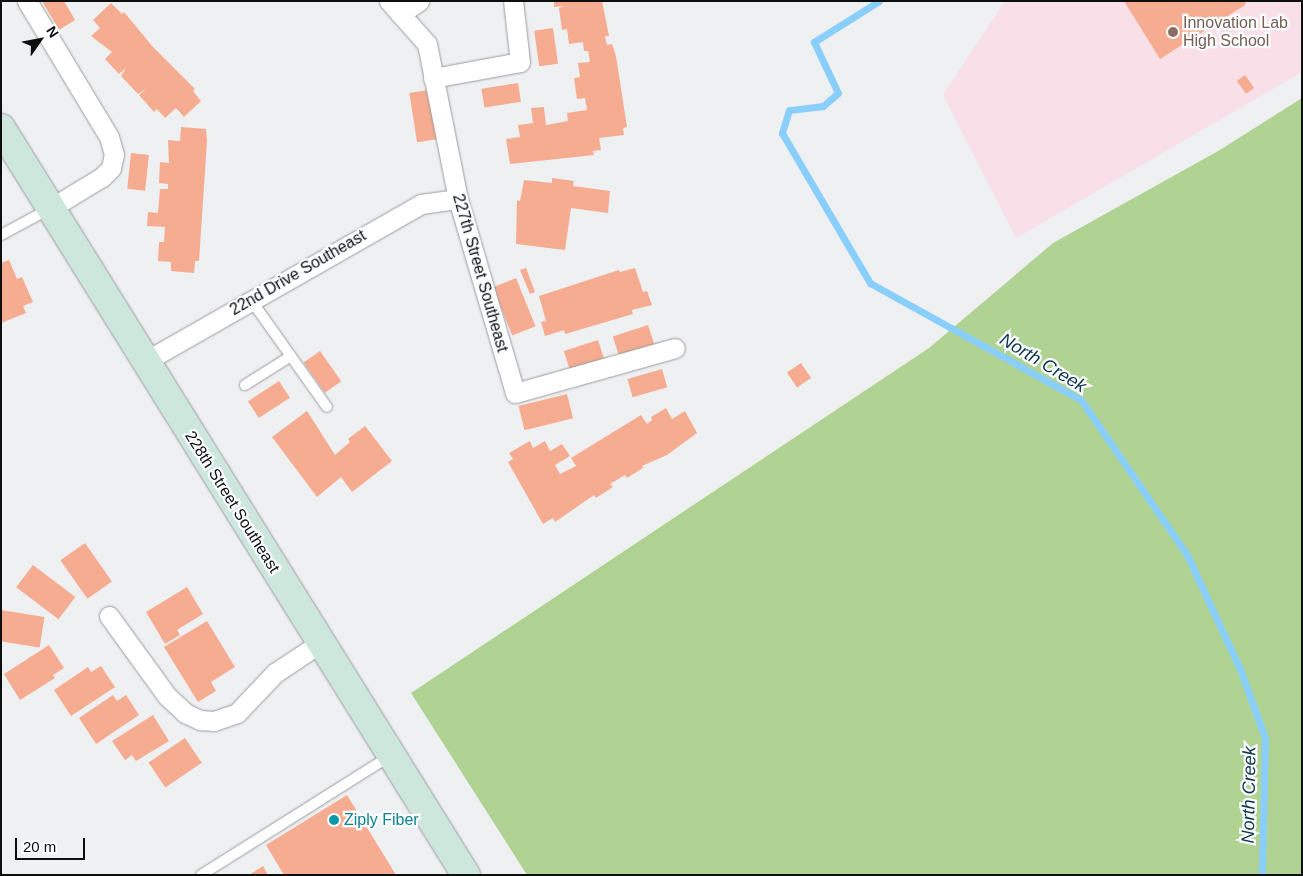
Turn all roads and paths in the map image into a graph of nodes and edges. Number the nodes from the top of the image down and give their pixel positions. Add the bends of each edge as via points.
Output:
1 (26, 1) edge
2 (419, 1) edge
3 (513, 1) edge
4 (395, 8) edge
5 (433, 78) junction
6 (1, 128) edge
7 (458, 199) junction
8 (50, 208) junction
9 (1, 235) edge
10 (251, 300) junction
11 (675, 348) dead end
12 (291, 356) junction
13 (144, 362) junction
14 (245, 385) dead end
15 (327, 407) dead end
16 (109, 616) dead end
17 (320, 643) junction
18 (391, 755) junction
19 (201, 875) edge
20 (466, 875) edge

1 - 8 street via 109,137 114,154 111,168 102,177
2 - 4 street
3 - 5 street via 520,62
4 - 5 street, 227th Street Southeast via 427,44
5 - 7 street, 227th Street Southeast
6 - 8 main road, 228th Street Southeast
7 - 10 street, 22nd Drive Southeast via 421,204
7 - 11 street, 227th Street Southeast via 515,393
8 - 9 lane
8 - 13 main road, 228th Street Southeast
10 - 12 lane
10 - 13 street, 22nd Drive Southeast
12 - 14 lane
12 - 15 lane
13 - 17 main road, 228th Street Southeast
16 - 17 street via 167,696 185,713 200,720 214,721 237,713 276,673
17 - 18 main road, 228th Street Southeast
18 - 19 lane
18 - 20 main road, 228th Street Southeast

